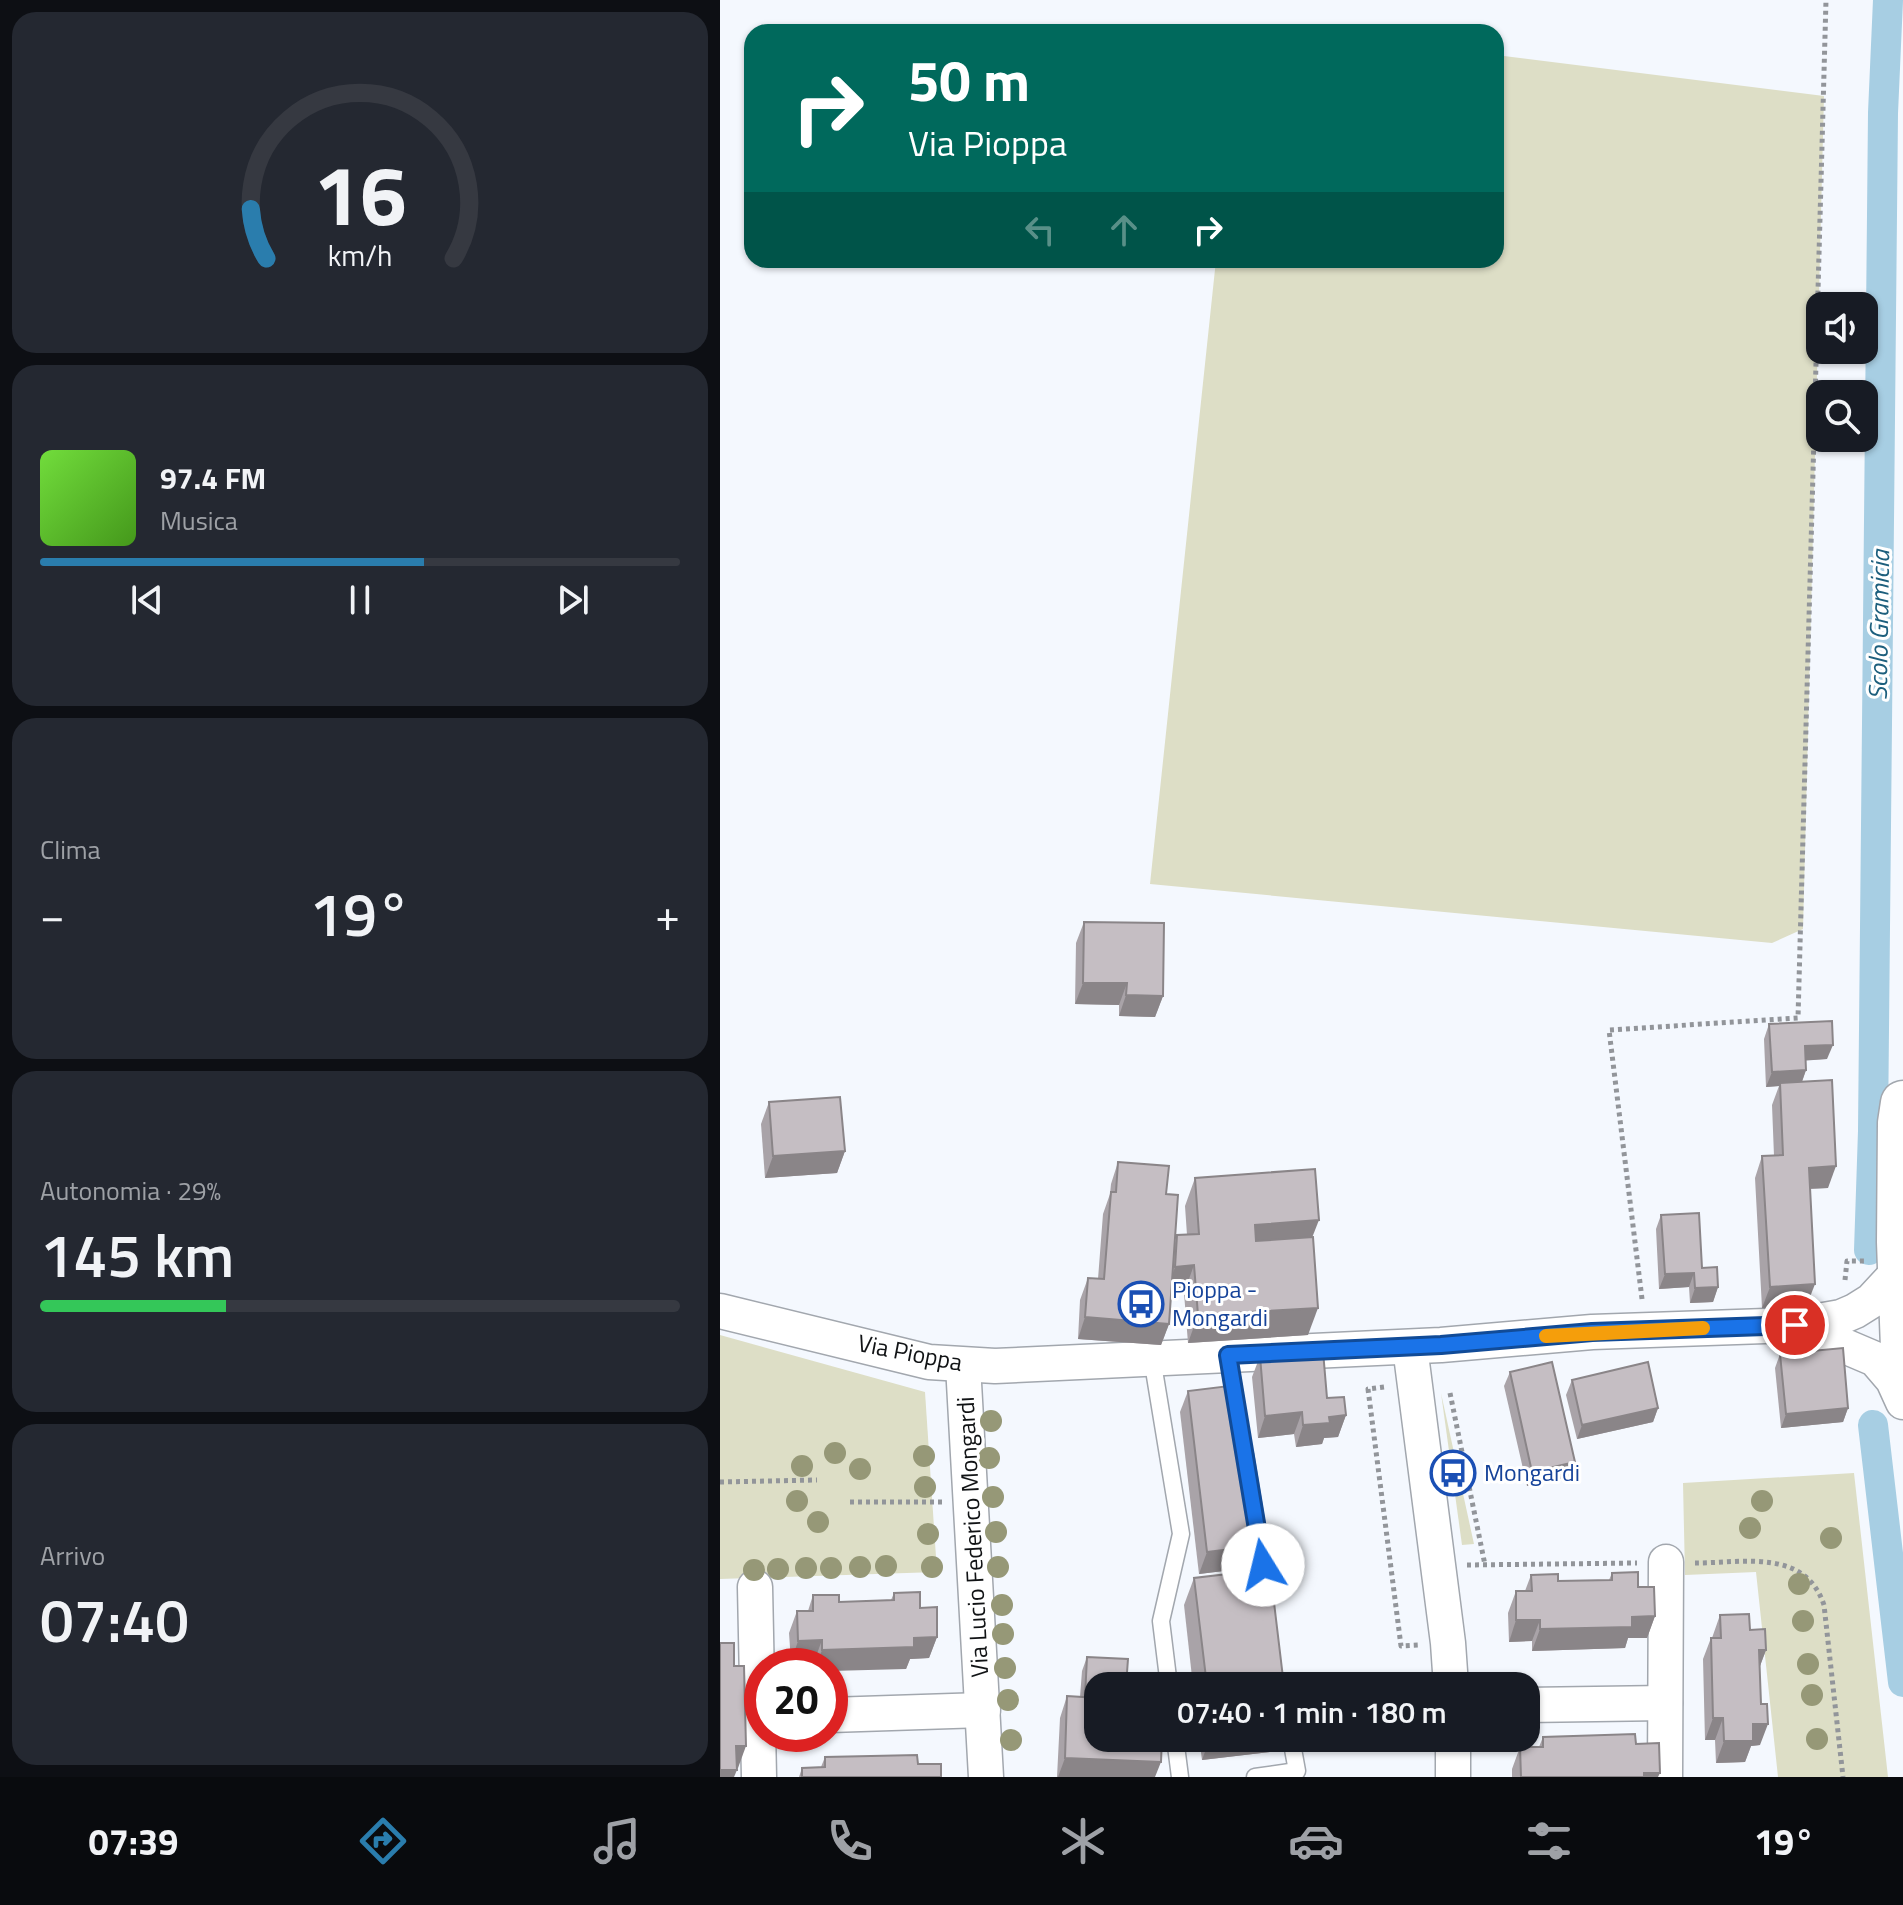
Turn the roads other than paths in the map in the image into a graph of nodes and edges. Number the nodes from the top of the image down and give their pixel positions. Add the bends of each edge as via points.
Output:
1 (1903, 1103) edge
2 (1899, 1271) junction
3 (720, 1311) edge
4 (1841, 1317) junction
5 (1795, 1325) junction
6 (1425, 1346) junction
7 (1896, 1348) edge
8 (1228, 1355) junction
9 (1152, 1358) junction
10 (963, 1365) junction
11 (1903, 1402) edge
12 (1666, 1562) dead end
13 (755, 1587) dead end
14 (1270, 1607) edge
15 (757, 1648) edge
16 (1167, 1672) edge
17 (1450, 1672) edge
18 (1665, 1703) junction
19 (1540, 1705) edge
20 (983, 1710) junction
21 (848, 1714) edge
22 (759, 1752) edge
23 (1177, 1752) edge
24 (1294, 1752) edge
25 (1453, 1752) edge
26 (759, 1777) edge
27 (986, 1777) edge
28 (1180, 1777) edge
29 (1255, 1777) edge
30 (1453, 1777) edge
31 (1665, 1777) edge

1 - 2 main road
2 - 4 street, Via Pioppa via 1871,1301
2 - 7 main road
3 - 10 street, Via Pioppa via 929,1362
4 - 5 street, Via Pioppa
4 - 7 street, Via Pioppa via 1860,1322
5 - 6 street, Via Pioppa via 1592,1332
5 - 7 street, Via Pioppa
6 - 8 street, Via Pioppa
6 - 17 street
7 - 11 street, Via Pioppa via 1893,1380
8 - 9 street, Via Pioppa
8 - 14 lane
9 - 10 street, Via Pioppa
9 - 16 lane via 1181,1534 1161,1621
10 - 20 street, Via Lucio Federico Mongardi
12 - 18 street
13 - 15 street
18 - 19 street
18 - 31 street
20 - 21 street, Via Lucio Federico Mongardi
20 - 27 street, Via Lucio Federico Mongardi
22 - 26 street
23 - 28 lane
24 - 29 lane via 1297,1771
25 - 30 street

